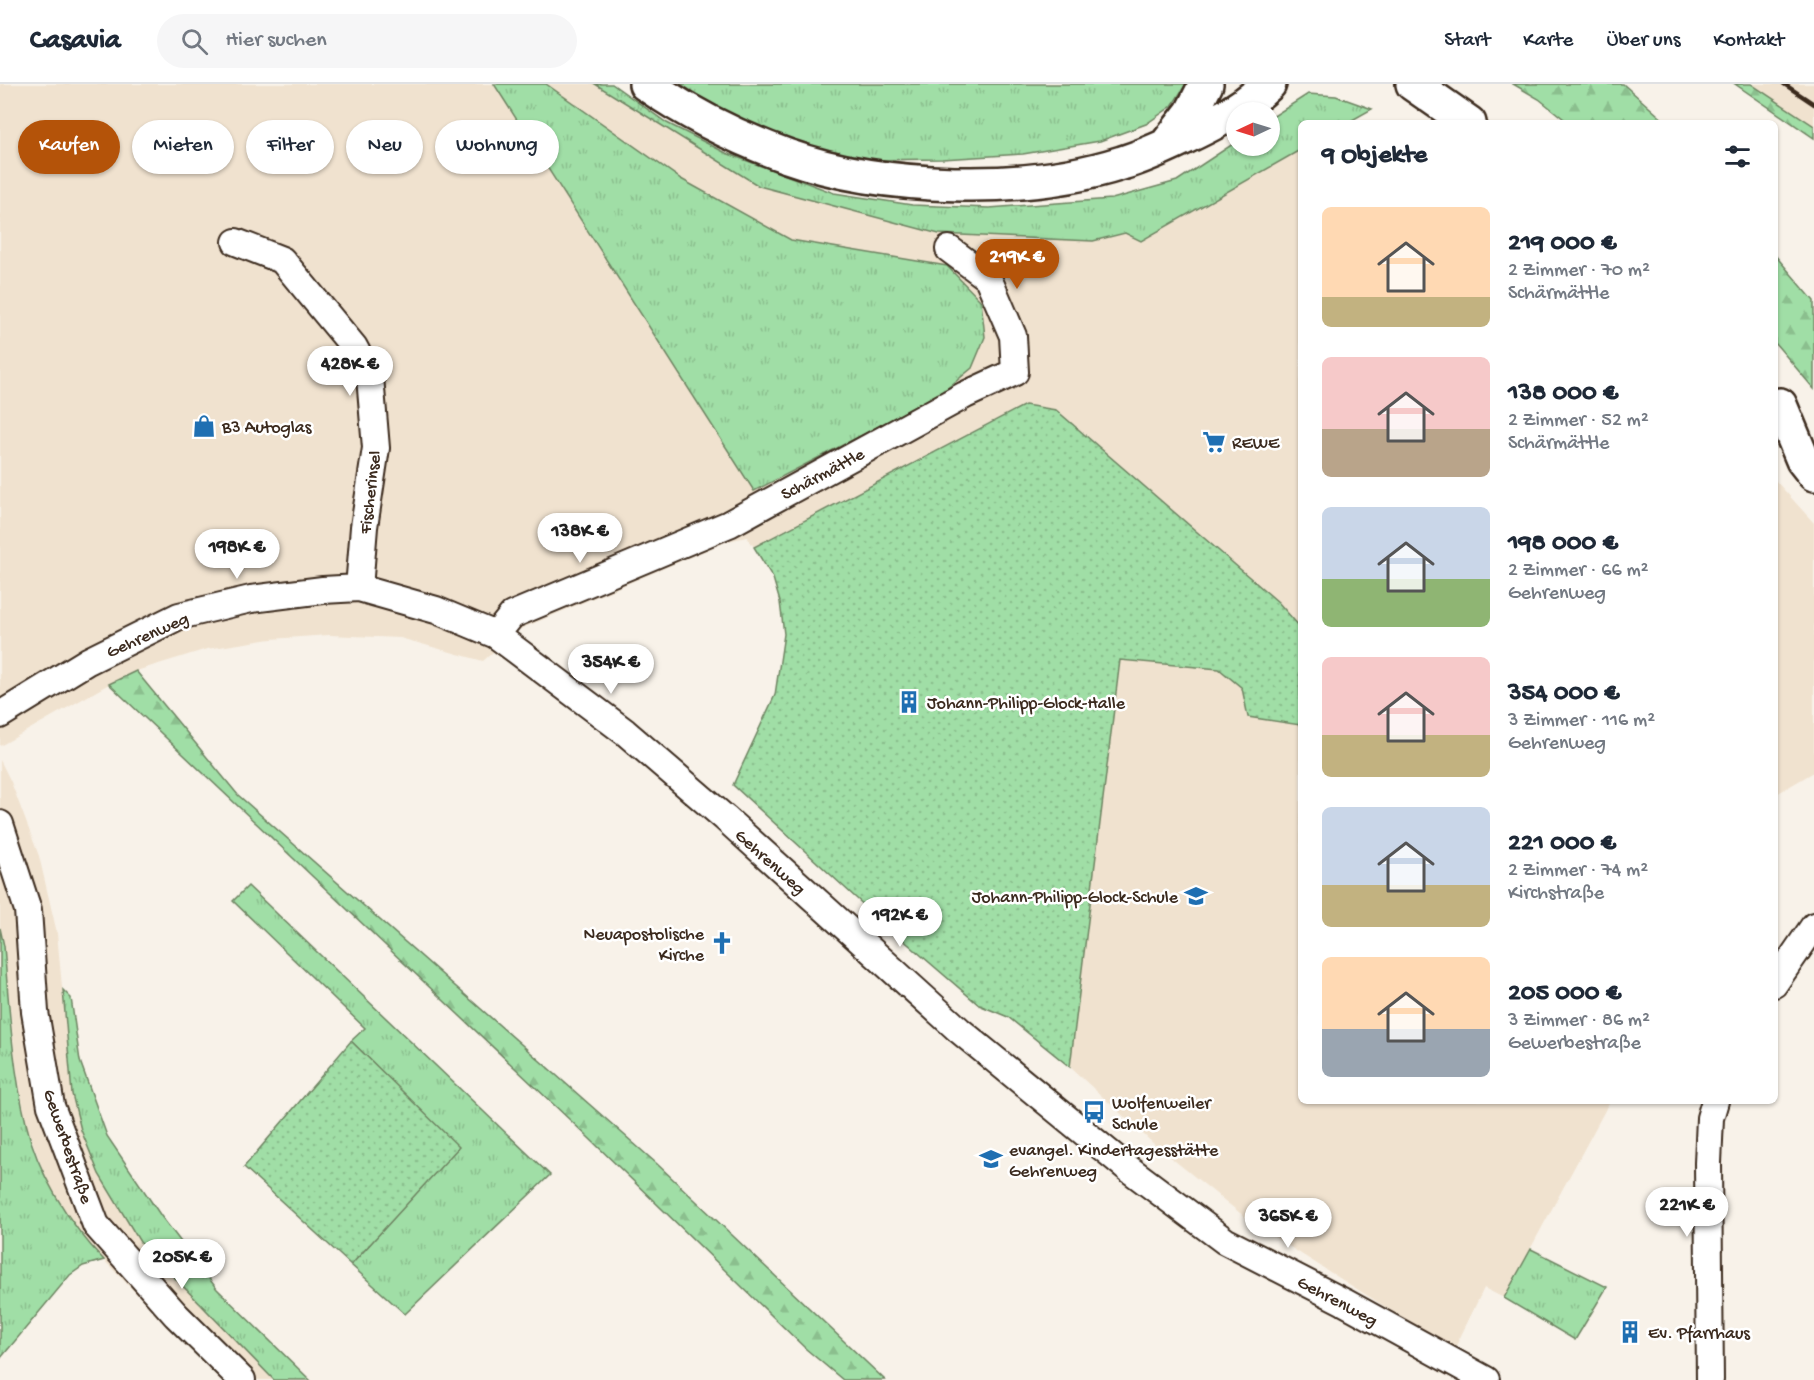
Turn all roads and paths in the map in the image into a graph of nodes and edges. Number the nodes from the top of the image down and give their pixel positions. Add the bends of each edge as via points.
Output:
1 (646, 84) edge
2 (1206, 84) edge
3 (1269, 84) edge
4 (1413, 84) edge
5 (1465, 120) edge
6 (1164, 146) junction
7 (236, 242) dead end
8 (949, 249) dead end
9 (1778, 403) edge
10 (1778, 404) edge
11 (1814, 434) edge
12 (1814, 474) edge
13 (359, 588) junction
14 (496, 635) junction
15 (0, 715) edge
16 (0, 824) edge
17 (1814, 926) edge
18 (1778, 978) edge
19 (1714, 1104) edge
20 (242, 1380) edge
21 (1486, 1380) edge
22 (1710, 1380) edge

1 - 6 main road via 678,106 788,156 856,174 895,179 990,183 1052,178 1121,163
2 - 6 main road via 1192,112
3 - 6 main road via 1227,117
4 - 5 main road
7 - 13 street, Fischerinsel via 282,260 354,347 370,377 376,448
8 - 14 street, Schärmättle via 988,278 1013,336 1015,372 965,395 729,524 512,615
9 - 11 main road
10 - 12 main road via 1803,460
13 - 14 street, Gehrenweg via 436,610
13 - 15 street, Gehrenweg via 251,599 179,616 88,661
14 - 21 street, Gehrenweg via 625,732 959,1030 1125,1166 1226,1241
16 - 20 street, Gewerbestraße via 28,910 35,1012 51,1106 96,1225 176,1315
17 - 18 street
19 - 22 street via 1708,1163

